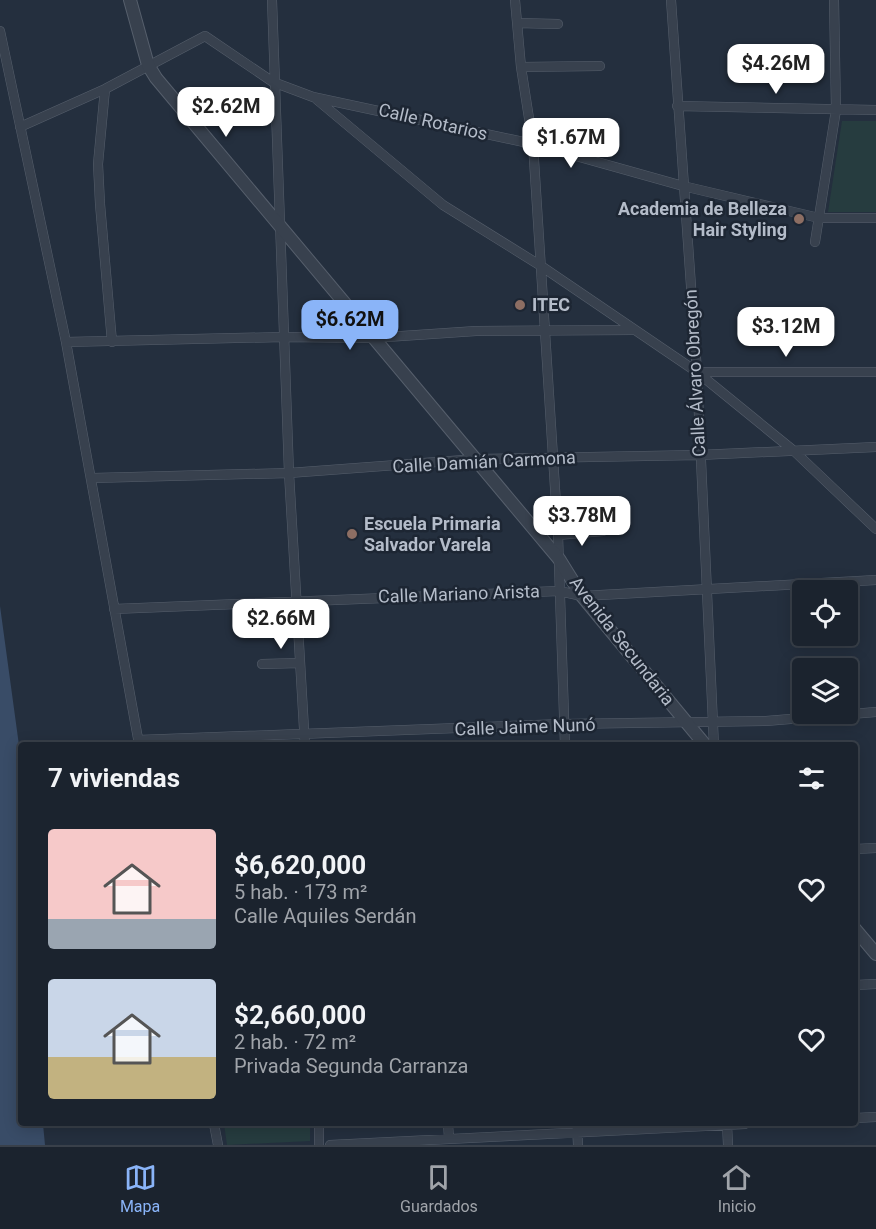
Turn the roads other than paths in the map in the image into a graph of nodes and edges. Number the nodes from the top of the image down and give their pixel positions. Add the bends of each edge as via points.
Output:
1 (130, 0) edge
2 (272, 0) edge
3 (515, 0) edge
4 (671, 0) edge
5 (834, 0) edge
6 (517, 23) junction
7 (558, 24) dead end
8 (0, 31) edge
9 (148, 65) junction
10 (600, 66) dead end
11 (521, 67) junction
12 (273, 82) junction
13 (105, 89) junction
14 (313, 97) junction
15 (676, 106) junction
16 (836, 110) junction
17 (876, 110) edge
18 (20, 127) junction
19 (533, 144) junction
20 (683, 186) junction
21 (819, 218) junction
22 (876, 218) edge
23 (282, 227) junction
24 (815, 242) dead end
25 (541, 266) junction
26 (545, 330) junction
27 (633, 330) junction
28 (283, 337) junction
29 (372, 338) junction
30 (66, 342) junction
31 (112, 342) junction
32 (697, 372) junction
33 (876, 372) edge
34 (876, 447) edge
35 (794, 451) junction
36 (699, 455) junction
37 (554, 457) junction
38 (477, 459) junction
39 (289, 473) junction
40 (93, 478) junction
41 (876, 528) edge
42 (603, 531) dead end
43 (558, 535) junction
44 (559, 559) junction
45 (876, 580) edge
46 (707, 589) junction
47 (559, 591) junction
48 (582, 596) junction
49 (297, 600) junction
50 (114, 609) junction
51 (300, 663) junction
52 (262, 664) dead end
53 (876, 712) edge
54 (711, 721) junction
55 (687, 723) junction
56 (563, 724) junction
57 (305, 734) junction
58 (231, 741) edge
59 (139, 742) edge
60 (185, 742) edge
61 (305, 742) edge
62 (565, 742) edge
63 (703, 742) edge
64 (714, 742) edge
65 (876, 848) edge
66 (858, 849) edge
67 (858, 933) edge
68 (876, 954) edge
69 (876, 984) edge
70 (858, 985) edge
71 (876, 1117) edge
72 (858, 1118) edge
73 (214, 1126) edge
74 (319, 1126) edge
75 (448, 1126) edge
76 (652, 1126) edge
77 (727, 1126) edge
78 (577, 1128) edge
79 (449, 1138) junction
80 (218, 1145) edge
81 (319, 1145) edge
82 (330, 1145) edge
83 (578, 1145) edge
84 (728, 1145) edge

1 - 9 street
2 - 12 street
3 - 6 street
4 - 15 street, Calle Álvaro Obregón
5 - 16 street
6 - 7 street
6 - 11 street
8 - 18 street
9 - 12 street, Calle Rotarios via 205,36
9 - 13 street, Calle Rotarios
9 - 23 street, Avenida Secundaria
10 - 11 street
11 - 19 street
12 - 14 street, Calle Rotarios
12 - 23 street
13 - 18 street, Calle Rotarios
13 - 31 street via 98,164
14 - 19 street, Calle Rotarios
14 - 25 street via 443,205
15 - 16 street
15 - 20 street, Calle Álvaro Obregón
16 - 17 street
16 - 21 street
18 - 30 street
19 - 20 street, Calle Rotarios
19 - 25 street
20 - 21 street, Calle Rotarios
20 - 32 street, Calle Álvaro Obregón
21 - 22 street, Calle Rotarios
21 - 24 street
23 - 28 street
23 - 29 street, Avenida Secundaria
25 - 26 street
25 - 27 street
26 - 27 street
26 - 29 street
26 - 37 street
27 - 32 street
28 - 29 street
28 - 31 street
28 - 39 street
29 - 38 street, Avenida Secundaria
30 - 31 street
30 - 40 street
32 - 33 street
32 - 35 street
32 - 36 street, Calle Álvaro Obregón
34 - 35 street, Calle Damián Carmona
35 - 36 street, Calle Damián Carmona
35 - 41 street
36 - 37 street, Calle Damián Carmona
36 - 46 street, Calle Álvaro Obregón
37 - 38 street, Calle Damián Carmona
37 - 43 street
38 - 39 street, Calle Damián Carmona
38 - 44 street, Avenida Secundaria
39 - 40 street, Calle Damián Carmona
39 - 49 street
40 - 50 street
42 - 43 street
43 - 44 street
44 - 47 street
44 - 48 street, Avenida Secundaria
45 - 46 street, Calle Mariano Arista
46 - 48 street, Calle Mariano Arista
46 - 54 street, Calle Álvaro Obregón
47 - 48 street, Calle Mariano Arista
47 - 49 street, Calle Mariano Arista
47 - 56 street
48 - 55 street, Avenida Secundaria
49 - 50 street, Calle Mariano Arista
49 - 51 street
50 - 59 street
51 - 52 street
51 - 57 street
53 - 54 street, Calle Jaime Nunó
54 - 55 street, Calle Jaime Nunó
54 - 64 street, Calle Álvaro Obregón
55 - 56 street, Calle Jaime Nunó
55 - 63 street, Avenida Secundaria
56 - 57 street, Calle Jaime Nunó
56 - 62 street
57 - 58 street, Calle Jaime Nunó
57 - 61 street
58 - 60 street, Calle Jaime Nunó
65 - 66 street
67 - 68 street
69 - 70 street
71 - 72 street
73 - 80 street
74 - 81 street
75 - 79 street
76 - 78 street
77 - 84 street
78 - 79 street
78 - 83 street
79 - 82 street

